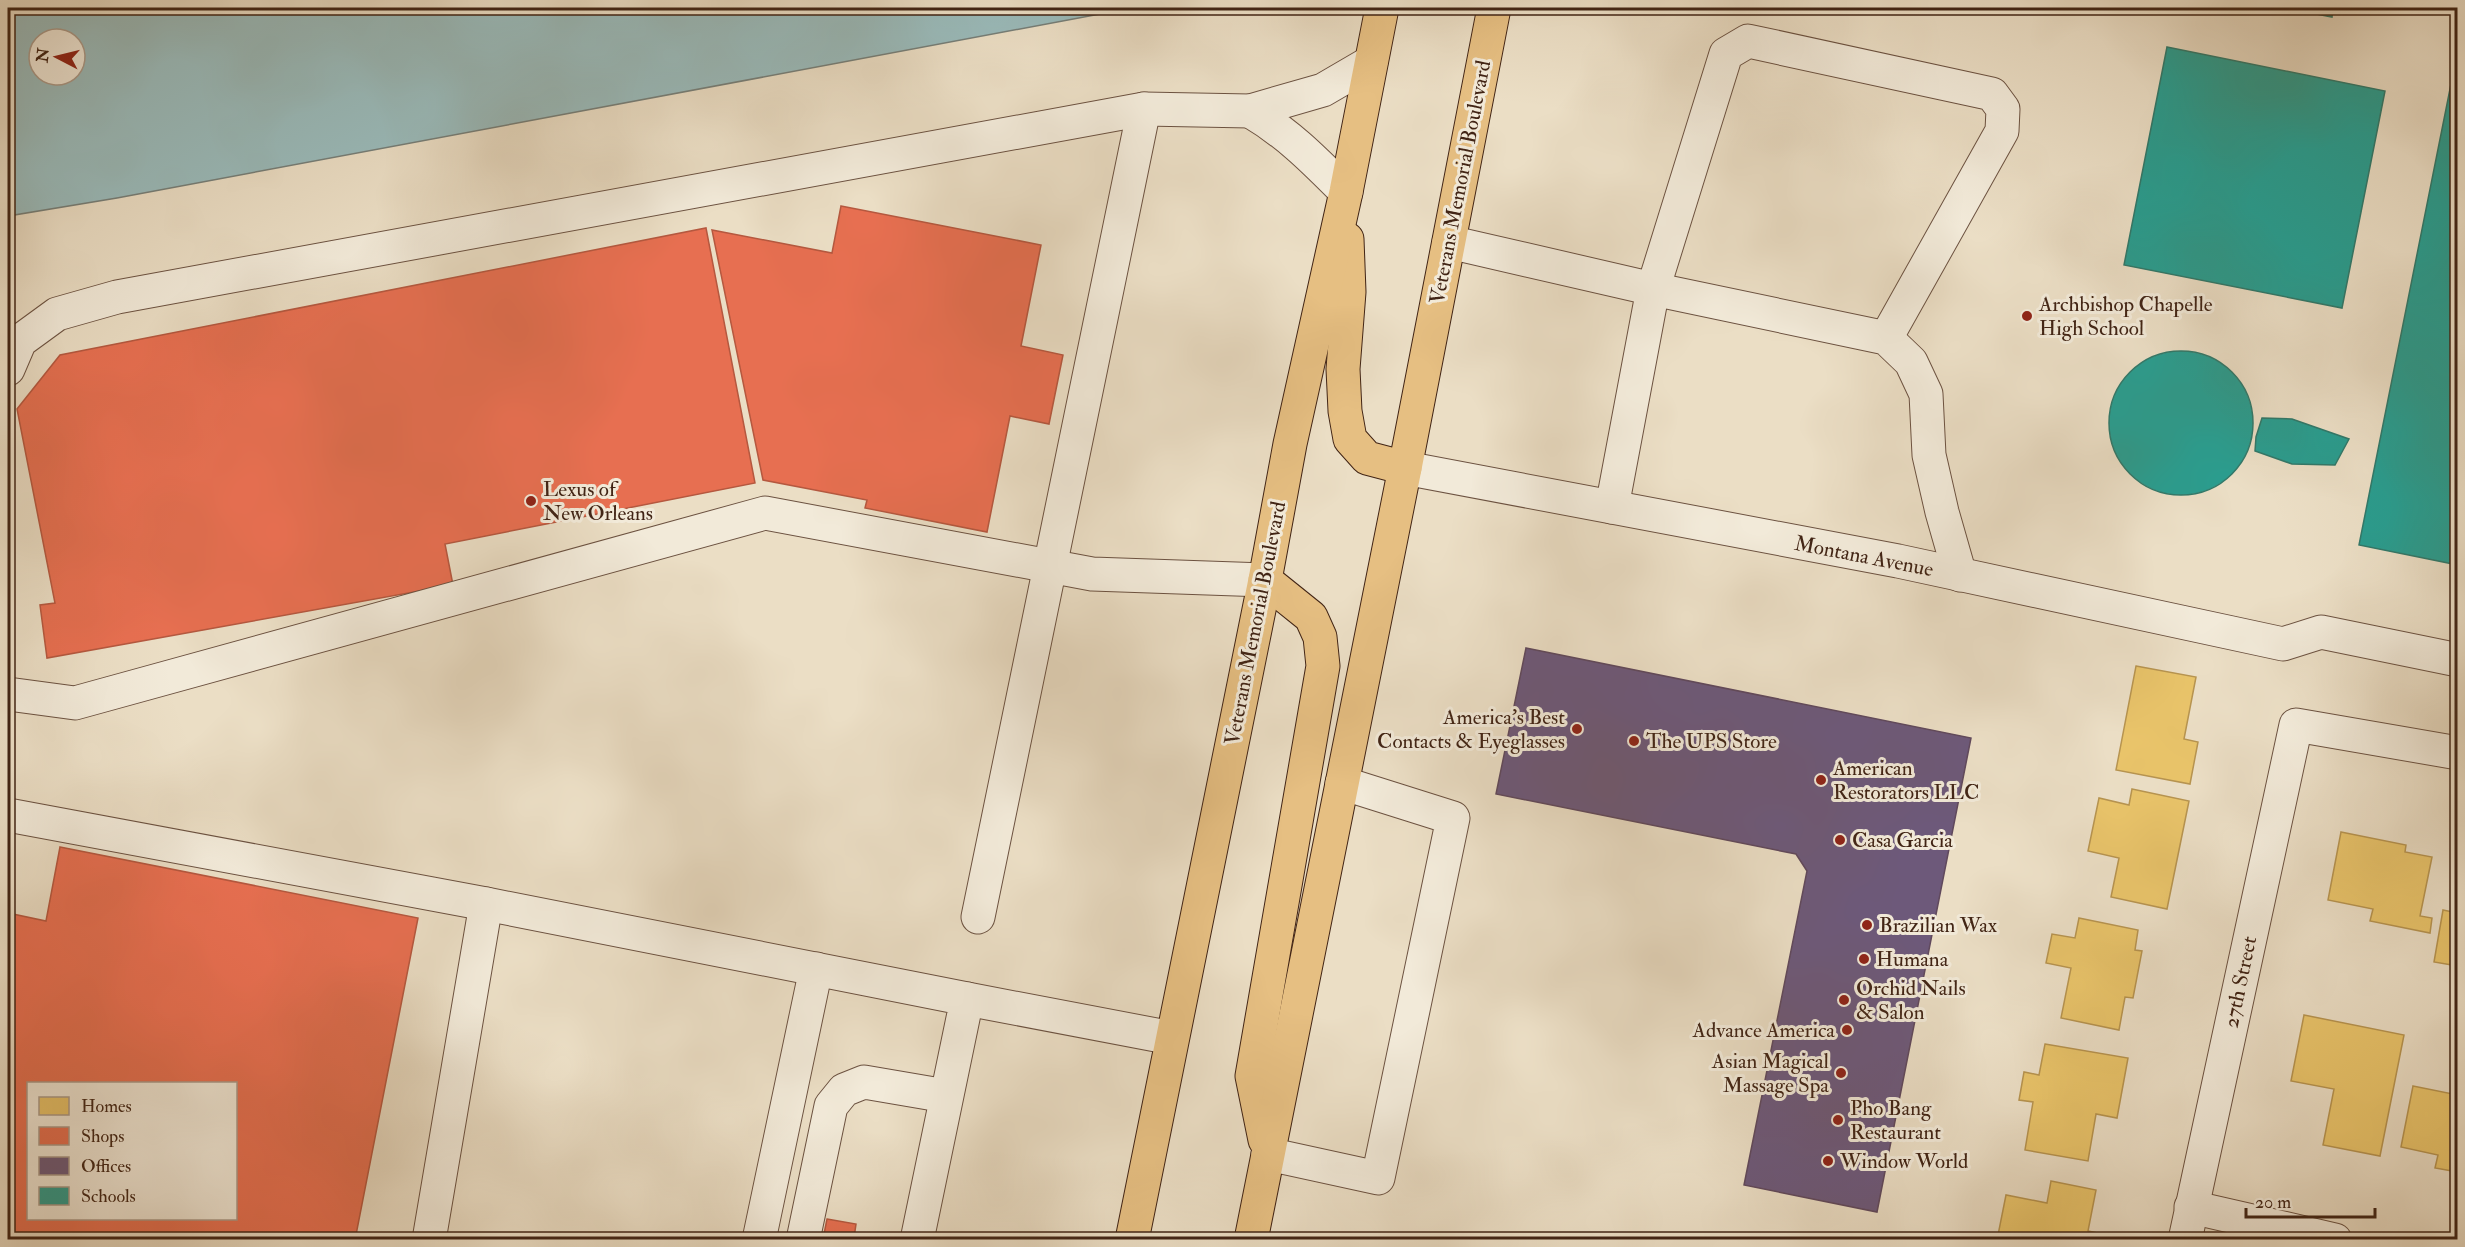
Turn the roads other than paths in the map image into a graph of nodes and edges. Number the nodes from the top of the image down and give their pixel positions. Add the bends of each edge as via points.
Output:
1 (1494, 8) edge
2 (1380, 18) edge
3 (1371, 62) junction
4 (1144, 109) junction
5 (1250, 111) junction
6 (1346, 192) junction
7 (1449, 242) junction
8 (1653, 289) junction
9 (1886, 338) junction
10 (8, 369) edge
11 (1405, 468) junction
12 (1612, 507) junction
13 (1050, 566) junction
14 (1960, 575) junction
15 (1265, 580) junction
16 (2457, 660) edge
17 (8, 694) edge
18 (2457, 753) edge
19 (1342, 783) junction
20 (8, 815) edge
21 (486, 904) junction
22 (978, 917) dead end
23 (816, 969) junction
24 (967, 999) junction
25 (1172, 1038) junction
26 (946, 1095) junction
27 (1268, 1154) junction
28 (2191, 1207) junction
29 (429, 1239) edge
30 (759, 1239) edge
31 (803, 1239) edge
32 (917, 1239) edge
33 (1132, 1239) edge
34 (1251, 1239) edge
35 (2185, 1239) edge
36 (2335, 1239) edge

1 - 7 main road, Veterans Memorial Boulevard
2 - 3 main road, Veterans Memorial Boulevard
3 - 5 street via 1323,90
3 - 6 main road, Veterans Memorial Boulevard
4 - 5 street
4 - 10 street via 117,297 57,314 20,341
4 - 13 street
5 - 6 street via 1305,150
6 - 11 main road via 1349,292 1343,369 1350,439 1367,458
6 - 15 main road, Veterans Memorial Boulevard
7 - 8 street
7 - 11 main road, Veterans Memorial Boulevard
8 - 9 street
8 - 9 street via 1726,54 1741,45 1748,41 1992,94 2003,109 2002,130
8 - 12 street
9 - 14 street via 1911,362 1926,394 1929,455
11 - 12 street, Montana Avenue
11 - 19 main road, Veterans Memorial Boulevard
12 - 14 street, Montana Avenue
13 - 15 street via 1092,574
13 - 17 street via 765,513 75,703
13 - 22 street
14 - 16 street, Montana Avenue via 2283,644 2321,632
15 - 25 main road, Veterans Memorial Boulevard
15 - 27 main road via 1311,617 1320,637 1323,666 1252,1076
18 - 28 street, 27th Street via 2296,724
19 - 27 main road, Veterans Memorial Boulevard
19 - 27 street via 1453,818 1378,1178
20 - 21 street
21 - 23 street
21 - 29 street
23 - 24 street
23 - 30 street
24 - 25 street
24 - 26 street
25 - 33 main road, Veterans Memorial Boulevard
26 - 31 street via 864,1082 844,1090 831,1106
26 - 32 street
27 - 34 main road, Veterans Memorial Boulevard
28 - 35 street, 27th Street
28 - 36 street

